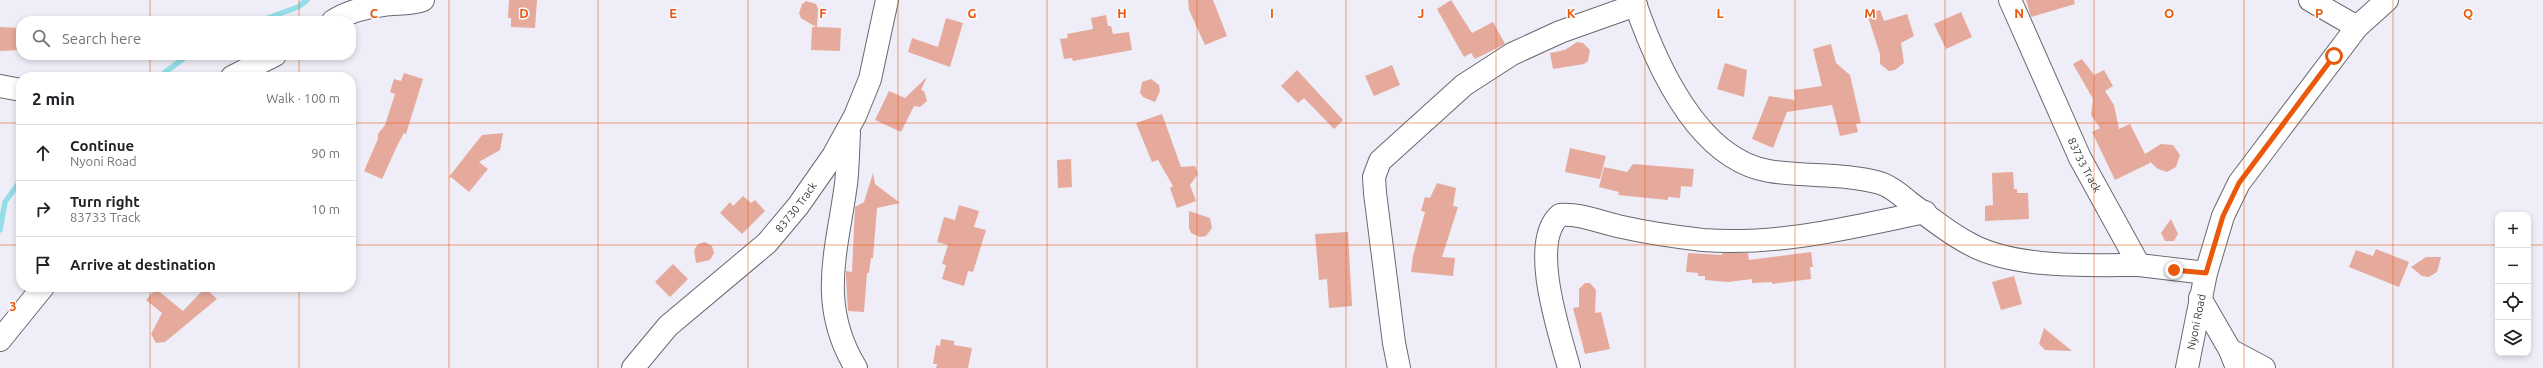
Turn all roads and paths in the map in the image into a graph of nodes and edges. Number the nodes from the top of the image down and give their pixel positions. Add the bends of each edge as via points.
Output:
1 (423, 0) edge
2 (887, 0) edge
3 (2010, 0) edge
4 (2310, 0) edge
5 (2387, 0) edge
6 (1635, 3) edge
7 (340, 16) edge
8 (2357, 27) junction
9 (265, 60) edge
10 (242, 72) edge
11 (0, 86) edge
12 (16, 89) edge
13 (849, 127) junction
14 (1925, 212) junction
15 (2139, 265) junction
16 (2206, 273) junction
17 (39, 292) edge
18 (2200, 298) junction
19 (0, 340) edge
20 (2233, 359) edge
21 (636, 366) edge
22 (856, 368) edge
23 (1400, 368) edge
24 (1570, 368) edge
25 (2187, 368) edge
26 (2264, 368) edge

1 - 7 street via 416,3 383,5
2 - 13 street, 83730 Track via 870,79
3 - 15 street, 83733 Track via 2080,158
4 - 8 street
5 - 8 street, Nyoni Road
6 - 14 street via 1646,33 1682,102 1708,136 1734,159 1767,171 1881,184
6 - 23 street via 1560,32 1506,58 1464,85 1380,161 1374,177 1375,193 1394,343
8 - 16 street, Nyoni Road via 2239,183 2223,216
9 - 10 street
11 - 12 street
13 - 21 street, 83730 Track via 833,156 802,200 767,243 668,326
13 - 22 street via 846,184 831,282 838,321
14 - 15 street via 1952,233 1984,251 2043,262
14 - 24 street via 1814,235 1748,241 1704,240 1659,234 1560,215 1555,219 1548,237 1547,272
15 - 16 street
16 - 18 street, Nyoni Road
17 - 19 street
18 - 20 street
18 - 25 street, Nyoni Road
20 - 26 street

